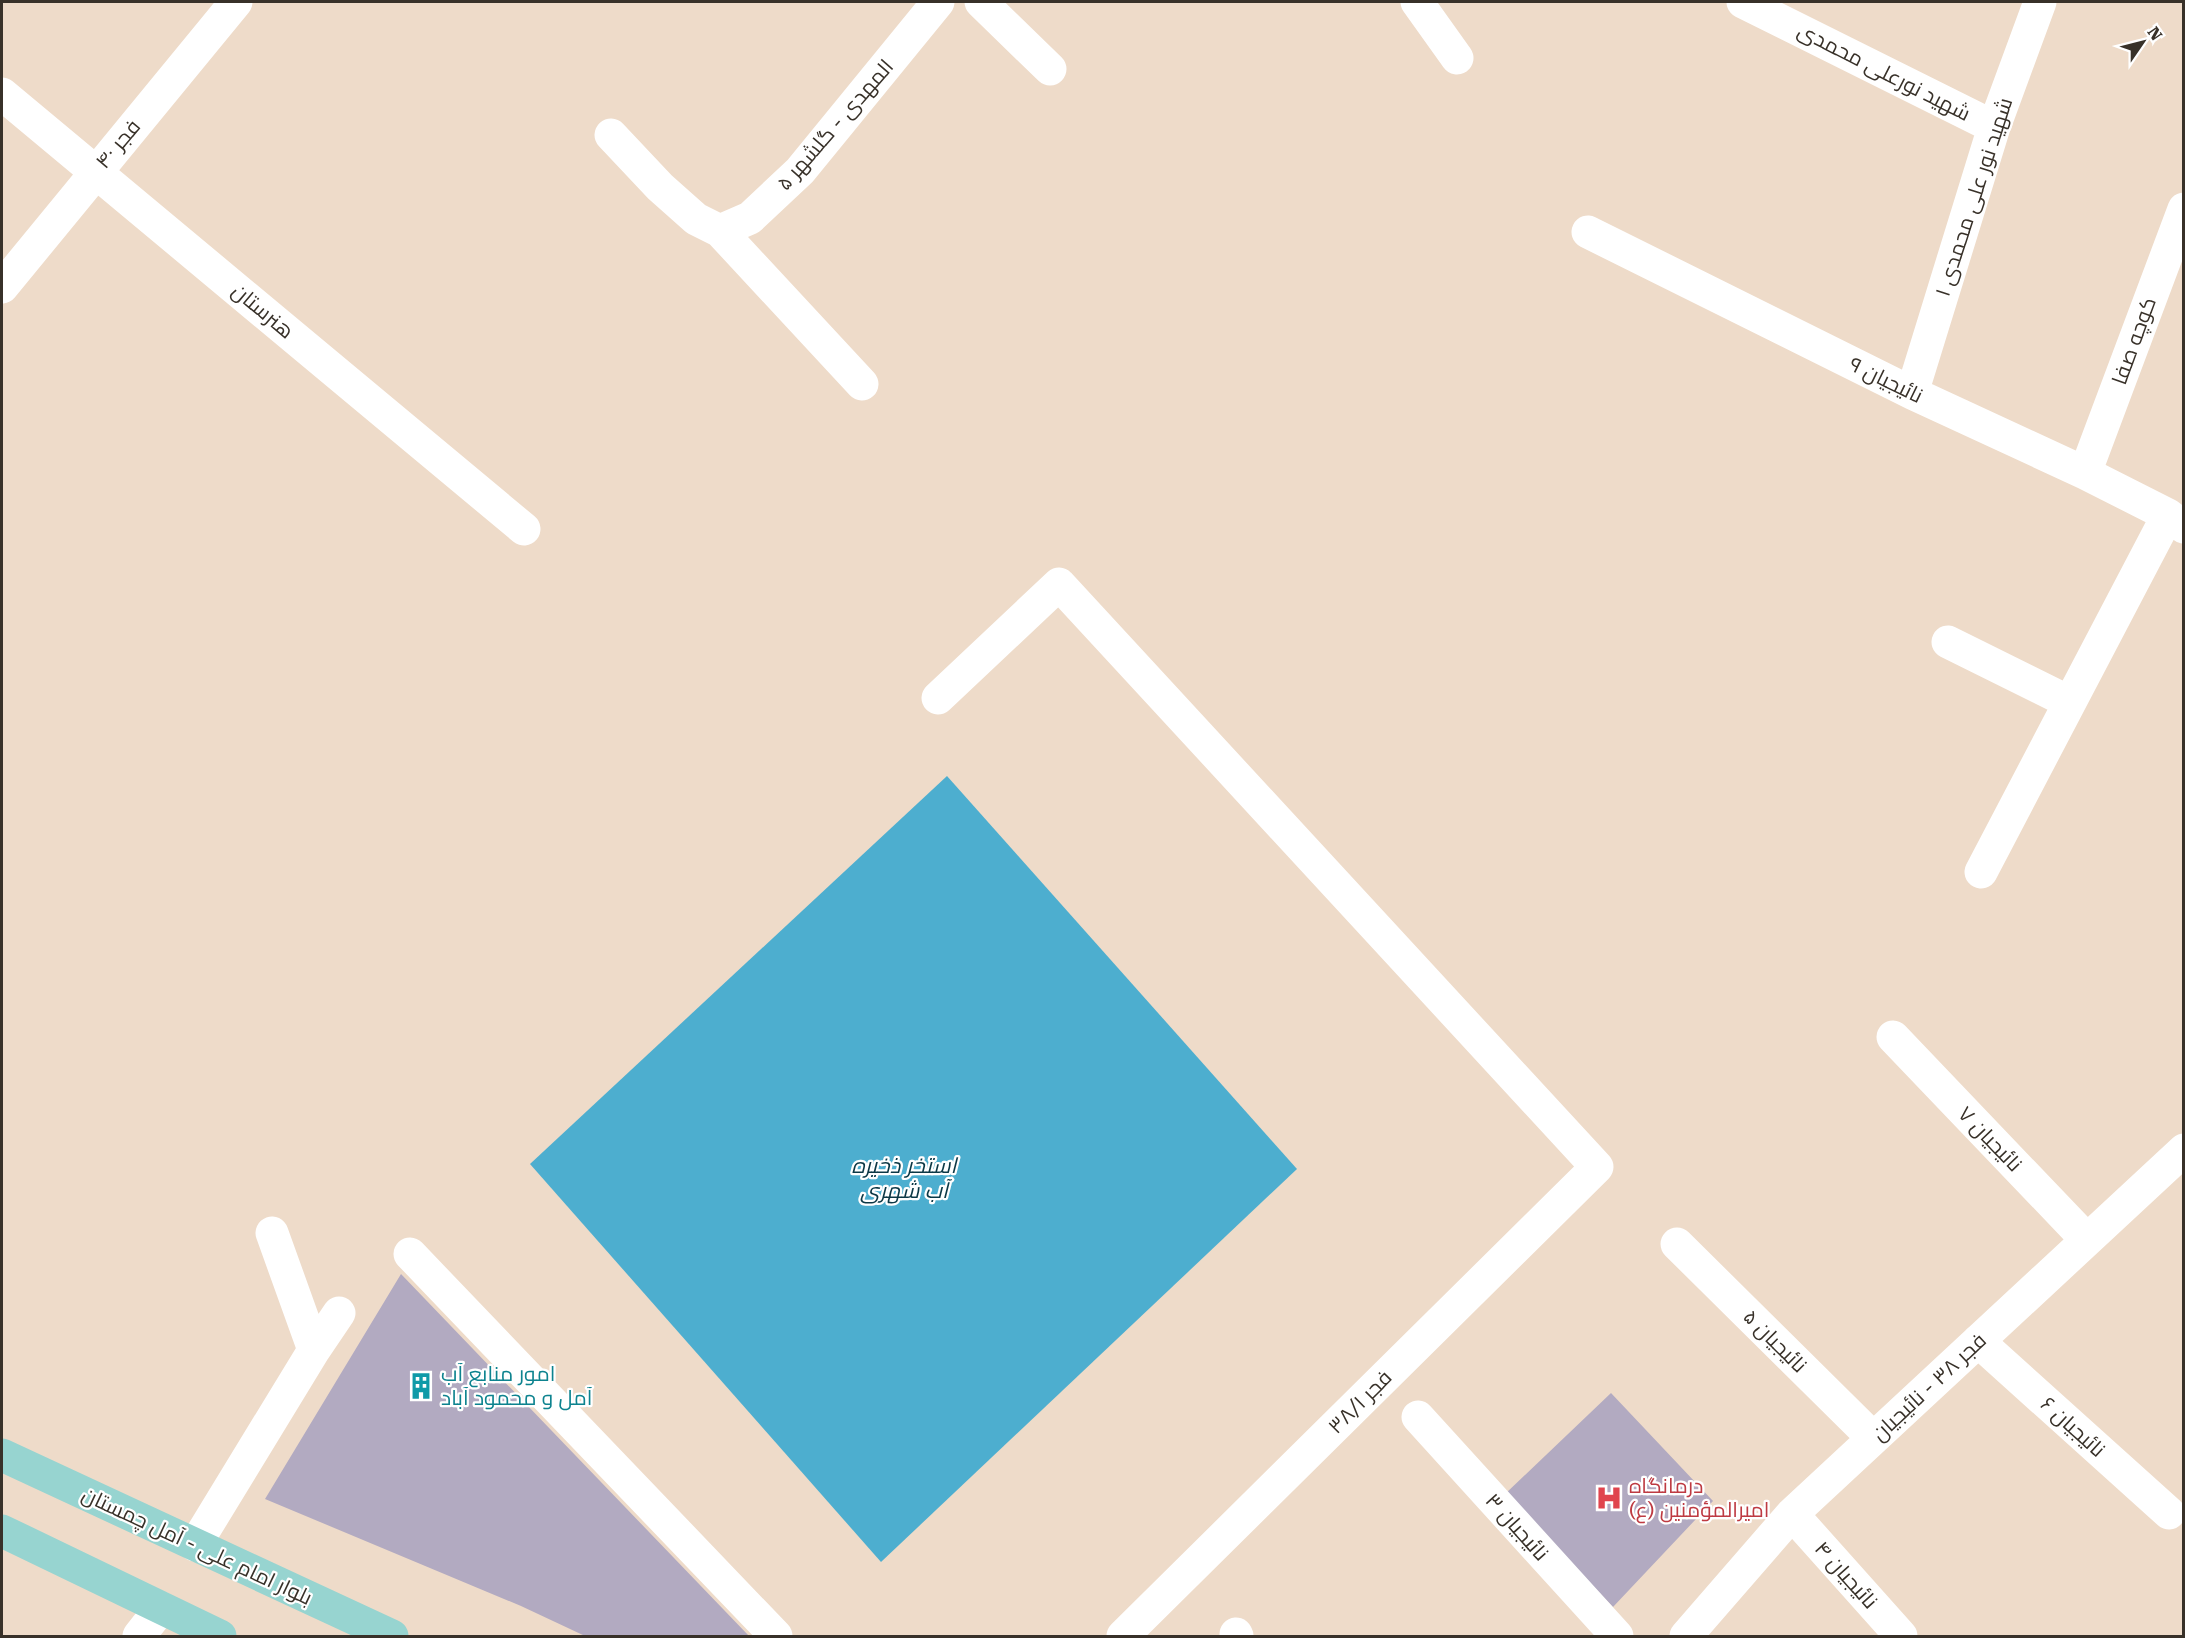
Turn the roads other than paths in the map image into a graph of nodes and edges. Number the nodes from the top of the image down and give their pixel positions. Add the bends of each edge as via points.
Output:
1 (236, 2) edge
2 (938, 2) edge
3 (981, 2) edge
4 (1417, 2) edge
5 (1743, 2) edge
6 (2040, 2) edge
7 (1457, 58) dead end
8 (1050, 69) dead end
9 (2, 94) edge
10 (1994, 127) junction
11 (611, 135) dead end
12 (95, 172) junction
13 (2184, 208) edge
14 (720, 231) junction
15 (1588, 232) dead end
16 (2, 287) edge
17 (862, 384) dead end
18 (1912, 393) junction
19 (2085, 473) junction
20 (2176, 520) edge
21 (524, 529) dead end
22 (1948, 642) dead end
23 (938, 698) dead end
24 (2069, 702) junction
25 (1981, 872) dead end
26 (1893, 1037) dead end
27 (2182, 1154) edge
28 (272, 1233) dead end
29 (2086, 1240) junction
30 (1677, 1244) dead end
31 (410, 1254) dead end
32 (339, 1313) dead end
33 (1978, 1341) junction
34 (314, 1350) junction
35 (1418, 1417) dead end
36 (1873, 1438) junction
37 (2, 1455) edge
38 (1792, 1514) junction
39 (2169, 1514) dead end
40 (2, 1531) edge
41 (195, 1545) junction
42 (161, 1608) junction
43 (139, 1636) edge
44 (220, 1636) edge
45 (392, 1636) edge
46 (777, 1636) edge
47 (1123, 1636) edge
48 (1617, 1636) edge
49 (1686, 1636) edge
50 (1900, 1636) edge

1 - 12 street, فجر ۴۰
2 - 14 street, المهدی - گلشهر ۵ via 800,171 750,218
3 - 8 street
4 - 7 street
5 - 10 street, شهید نورعلی محمدی
6 - 10 street, شهید نور علی محمدی ۱
9 - 12 street, هنرستان
10 - 18 street, شهید نور علی محمدی ۱
11 - 14 street via 696,219
12 - 16 street, فجر ۴۰
12 - 21 street, هنرستان
13 - 19 street, کوچه صفا
14 - 17 street
15 - 18 street, نائیجیان ۹
18 - 19 street, نائیجیان ۹
19 - 20 street, نائیجیان ۹
20 - 24 street
22 - 24 street
23 - 47 street, فجر ۳۸/۱ via 1059,584 1597,1167
24 - 25 street
26 - 29 street, نائیجیان ۷
27 - 29 street, فجر ۳۸ - نائیجیان
28 - 34 street
29 - 33 street, فجر ۳۸ - نائیجیان
30 - 36 street, نائیجیان ۵
31 - 46 street
32 - 34 street
33 - 36 street, فجر ۳۸ - نائیجیان
33 - 39 street, نائیجیان ۶
34 - 41 street
35 - 48 street, نائیجیان ۳
36 - 38 street, فجر ۳۸ - نائیجیان
37 - 41 main road, بلوار امام علی - آمل چمستان
38 - 49 street, فجر ۳۸ - نائیجیان
38 - 50 street, نائیجیان ۴
40 - 42 main road
41 - 45 main road, بلوار امام علی - آمل چمستان
42 - 43 street
42 - 44 main road

